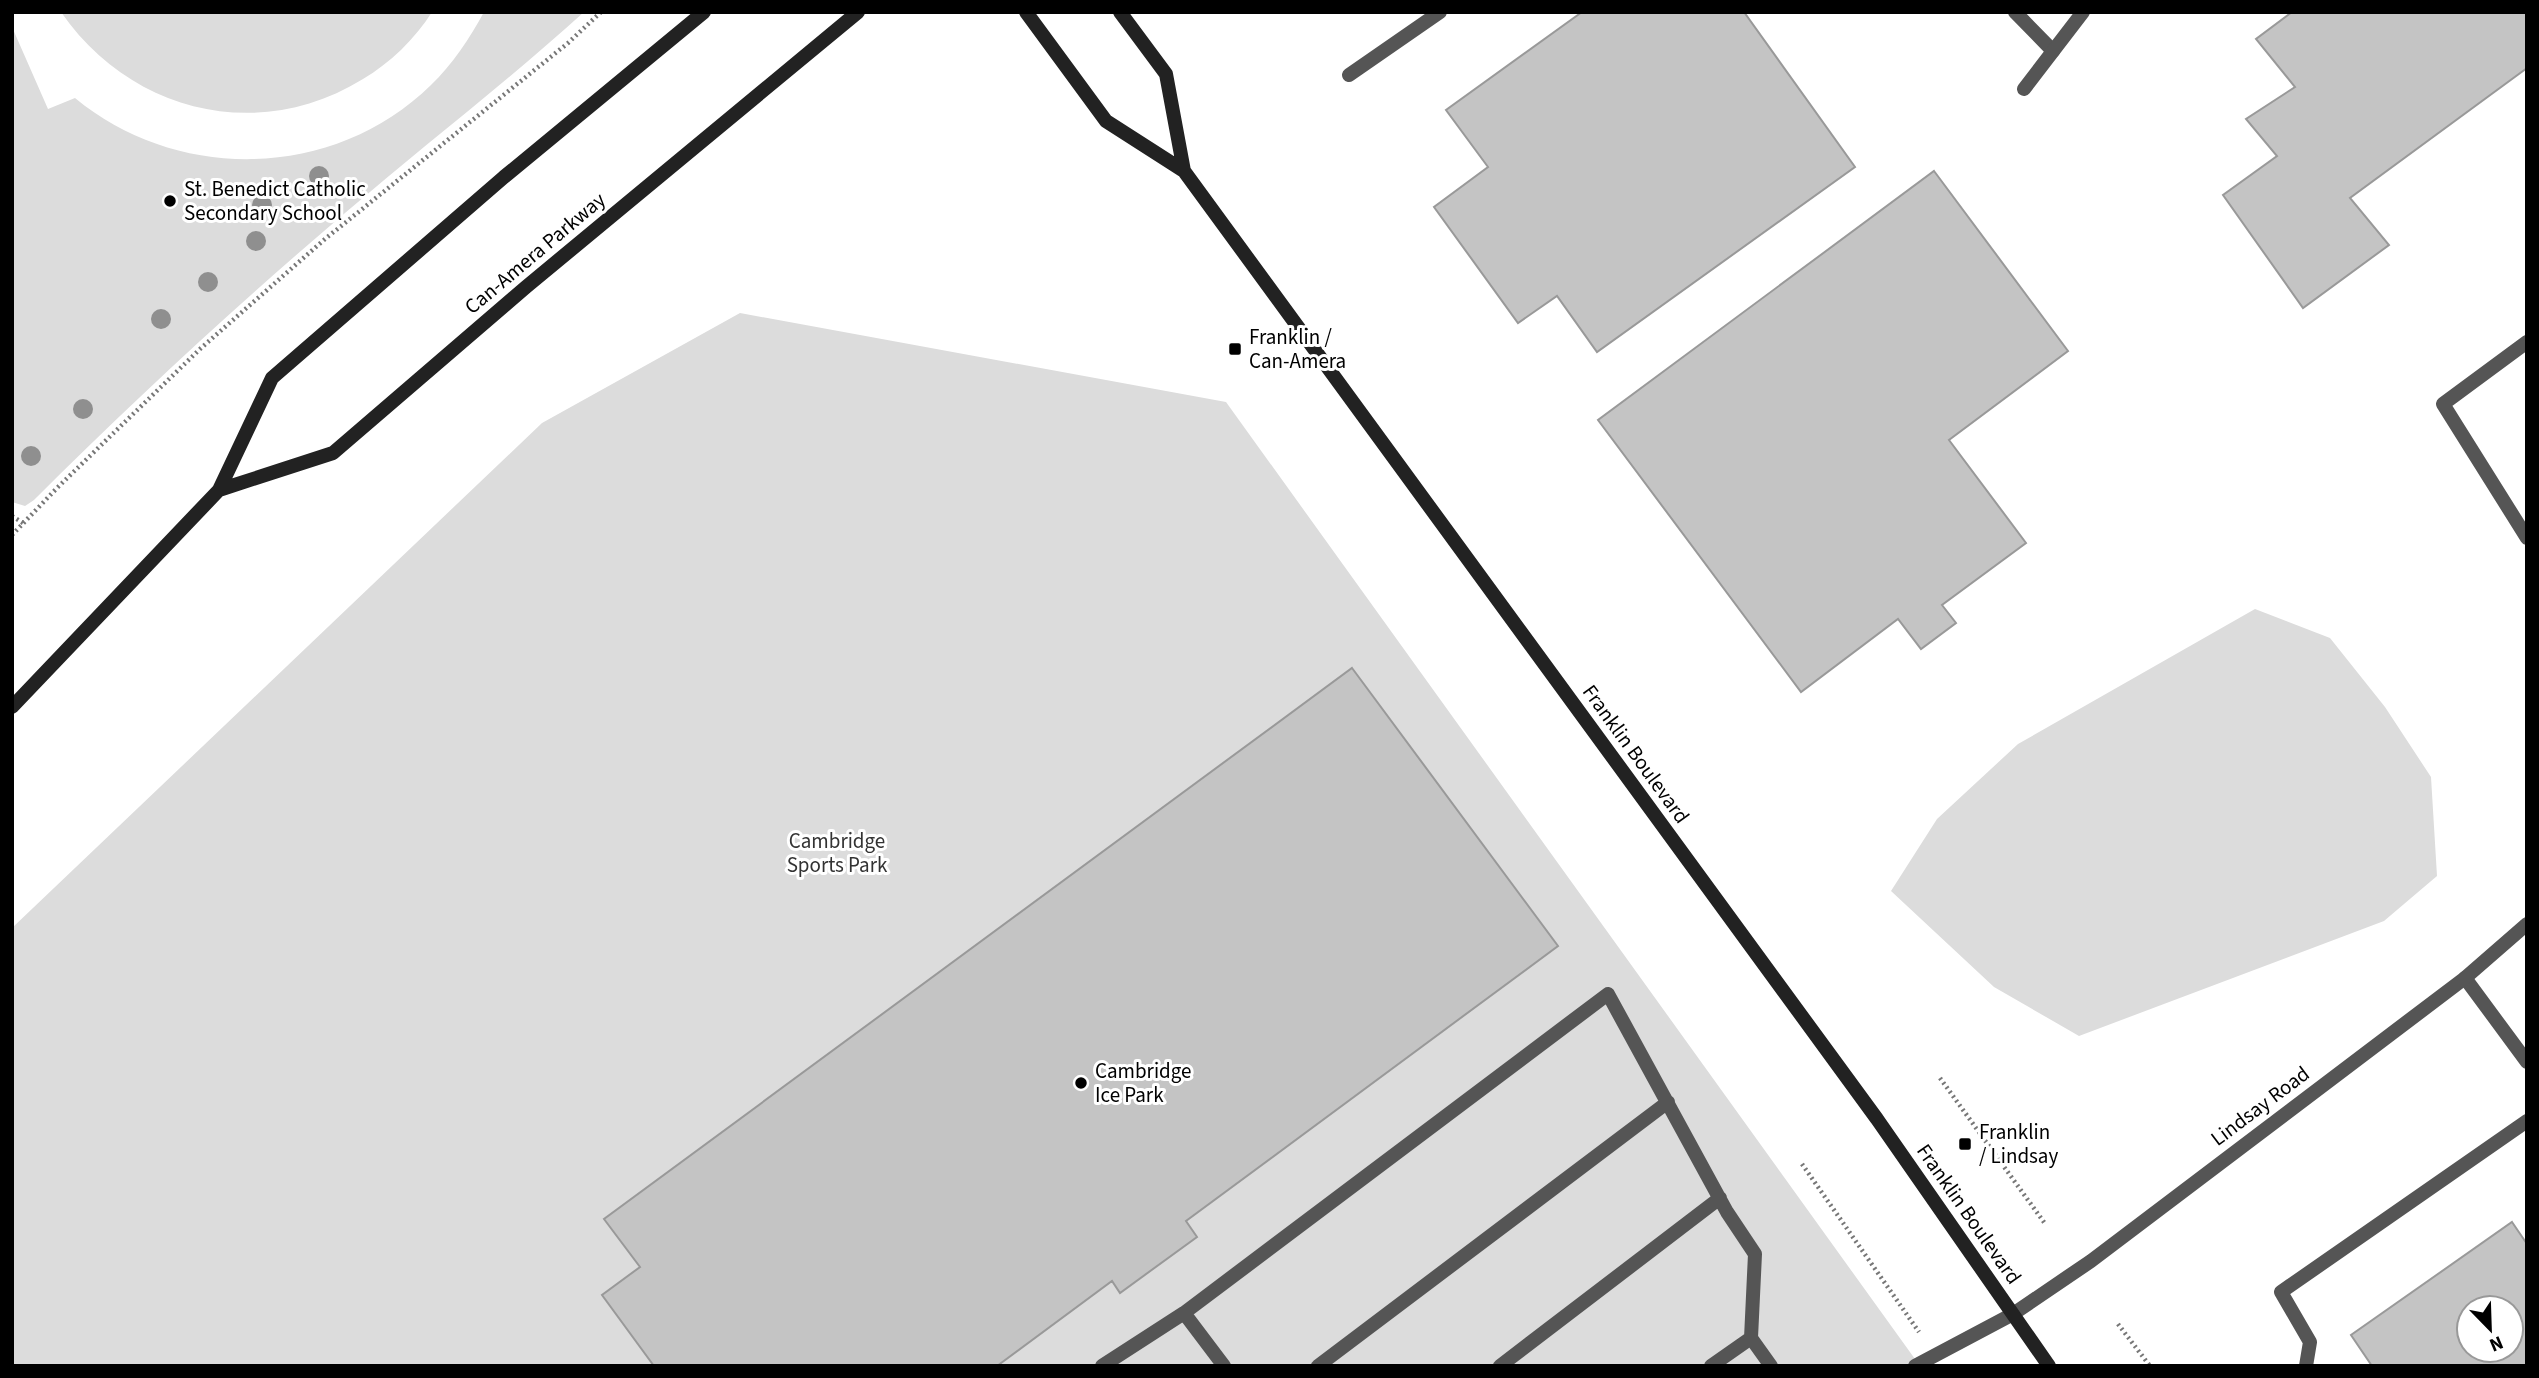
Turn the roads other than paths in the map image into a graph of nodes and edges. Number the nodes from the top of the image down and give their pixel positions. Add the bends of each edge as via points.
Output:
1 (704, 12) edge
2 (858, 12) edge
3 (1026, 12) edge
4 (1120, 12) edge
5 (1440, 12) edge
6 (2015, 12) edge
7 (2083, 12) edge
8 (2053, 51) junction
9 (1349, 75) dead end
10 (2024, 89) dead end
11 (1184, 171) junction
12 (2527, 342) edge
13 (219, 490) junction
14 (2527, 538) edge
15 (12, 707) edge
16 (2527, 924) edge
17 (2465, 978) junction
18 (2527, 1062) edge
19 (1668, 1102) junction
20 (2527, 1121) edge
21 (1720, 1198) junction
22 (1184, 1313) junction
23 (2013, 1314) junction
24 (1751, 1338) junction
25 (1102, 1366) edge
26 (1224, 1366) edge
27 (1318, 1366) edge
28 (1500, 1366) edge
29 (1711, 1366) edge
30 (1771, 1366) edge
31 (1915, 1366) edge
32 (2049, 1366) edge
33 (2306, 1366) edge

1 - 13 main road, Can-Amera Parkway via 503,177 272,379
2 - 13 main road, Can-Amera Parkway via 332,453
3 - 11 main road, Franklin Boulevard via 1106,121
4 - 11 main road, Franklin Boulevard via 1166,74
5 - 9 street
6 - 8 street
7 - 8 street
8 - 10 street
11 - 23 main road, Franklin Boulevard via 1868,1107
12 - 14 street via 2443,404
13 - 15 main road, Can-Amera Parkway
16 - 17 street, Lindsay Road
17 - 18 street
17 - 23 street, Lindsay Road via 2091,1261
19 - 21 street
19 - 22 street via 1608,993
19 - 27 street
20 - 33 street via 2281,1292 2310,1342
21 - 24 street via 1755,1254
21 - 28 street
22 - 25 street
22 - 26 street
23 - 31 street, Lindsay Road
23 - 32 main road, Franklin Boulevard
24 - 29 street
24 - 30 street

